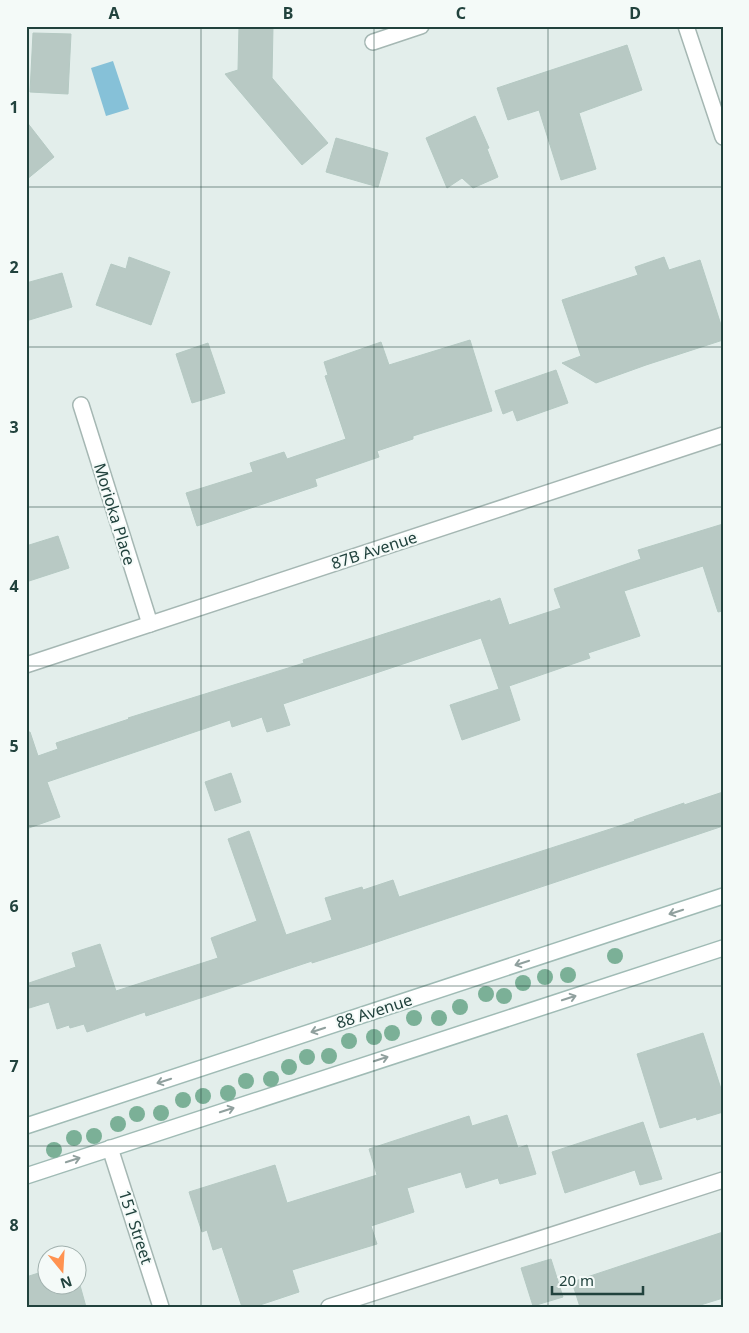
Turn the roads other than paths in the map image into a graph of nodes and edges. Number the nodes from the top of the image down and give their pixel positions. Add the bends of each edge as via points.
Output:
1 (421, 26) edge
2 (686, 26) edge
3 (373, 42) dead end
4 (723, 137) edge
5 (81, 405) dead end
6 (723, 435) edge
7 (150, 624) junction
8 (26, 665) edge
9 (723, 896) edge
10 (723, 948) edge
11 (26, 1126) edge
12 (110, 1148) junction
13 (26, 1176) edge
14 (723, 1180) edge
15 (161, 1307) edge
16 (329, 1307) edge

1 - 3 main road
2 - 4 main road
5 - 7 main road, Morioka Place
6 - 7 main road, 87B Avenue
7 - 8 main road, 87B Avenue
9 -> 11 main road, 88 Avenue
12 -> 10 main road
13 -> 12 main road
12 - 15 main road, 151 Street
14 - 16 main road

